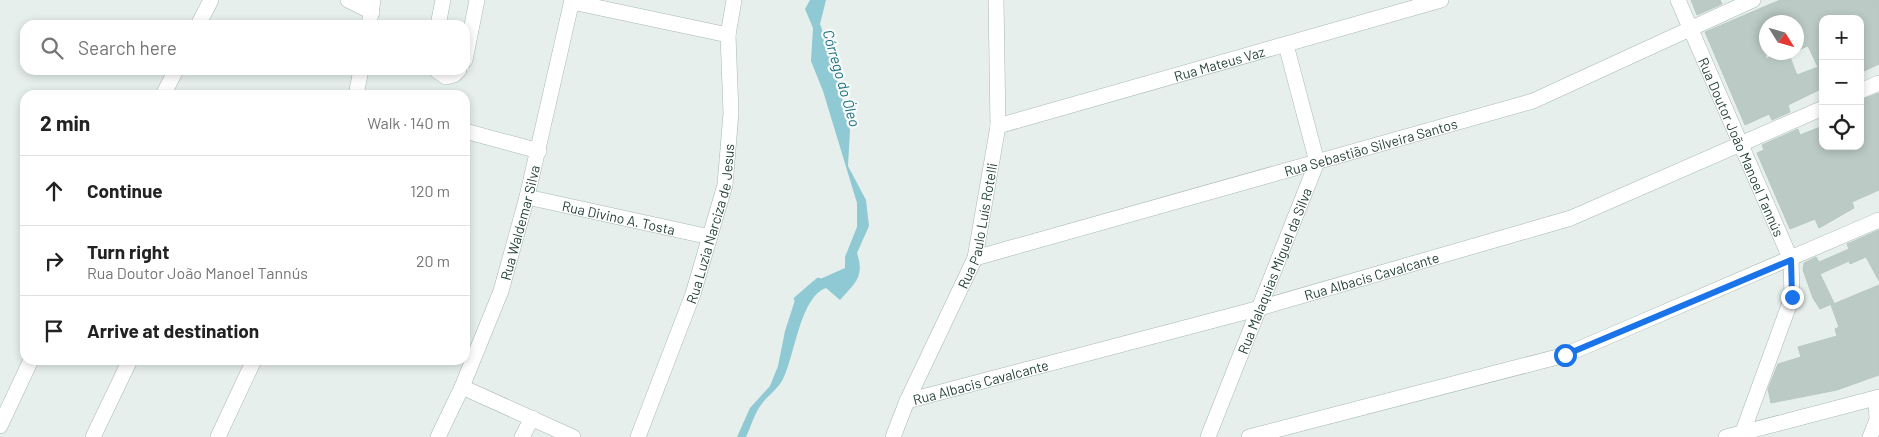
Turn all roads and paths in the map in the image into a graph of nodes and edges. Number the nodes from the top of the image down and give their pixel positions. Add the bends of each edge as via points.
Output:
1 (211, 0) edge
2 (348, 0) edge
3 (443, 0) edge
4 (477, 0) edge
5 (734, 0) edge
6 (996, 0) edge
7 (1440, 0) edge
8 (1678, 0) edge
9 (1753, 0) edge
10 (572, 1) edge
11 (371, 12) edge
12 (201, 20) edge
13 (439, 20) edge
14 (1690, 28) junction
15 (470, 35) edge
16 (728, 35) junction
17 (1286, 45) junction
18 (173, 75) edge
19 (360, 75) edge
20 (1879, 83) edge
21 (1864, 89) edge
22 (166, 90) edge
23 (357, 90) edge
24 (1819, 110) edge
25 (998, 126) junction
26 (470, 132) edge
27 (1742, 145) junction
28 (538, 151) junction
29 (1316, 162) junction
30 (527, 198) junction
31 (1879, 220) edge
32 (710, 237) junction
33 (975, 258) junction
34 (1791, 260) junction
35 (1259, 308) junction
36 (29, 365) edge
37 (128, 365) edge
38 (251, 365) edge
39 (462, 387) junction
40 (1878, 397) edge
41 (907, 402) junction
42 (532, 418) junction
43 (0, 426) edge
44 (1742, 435) edge
45 (93, 437) edge
46 (218, 437) edge
47 (438, 437) edge
48 (522, 437) edge
49 (574, 437) edge
50 (638, 437) edge
51 (893, 437) edge
52 (1208, 437) edge
53 (1249, 437) edge
54 (1726, 437) edge
55 (1870, 437) edge

1 - 12 street
2 - 11 street
3 - 13 street
4 - 15 street
5 - 16 street, Rua Luzia Narciza de Jesus
6 - 25 street, Rua Paulo Luís Rotelli
7 - 17 street, Rua Mateus Vaz
8 - 14 street, Rua Doutor João Manoel Tannús
9 - 14 street, Rua Sebastião Silveira Santos
10 - 16 street
10 - 28 street, Rua Waldemar Silva
14 - 27 street, Rua Doutor João Manoel Tannús
14 - 29 street, Rua Sebastião Silveira Santos via 1533,101
16 - 32 street, Rua Luzia Narciza de Jesus via 731,113 726,185
17 - 25 street, Rua Mateus Vaz
17 - 29 street
18 - 22 street
19 - 23 street
20 - 21 street
24 - 27 street, Rua Albacis Cavalcante
25 - 33 street, Rua Paulo Luís Rotelli
26 - 28 street
27 - 34 street, Rua Doutor João Manoel Tannús
27 - 35 street, Rua Albacis Cavalcante via 1570,218
28 - 30 street, Rua Waldemar Silva
29 - 33 street, Rua Sebastião Silveira Santos
29 - 35 street, Rua Malaquias Miguel da Silva
30 - 32 street, Rua Divino A. Tosta
30 - 39 street, Rua Waldemar Silva via 501,291
31 - 34 street
32 - 50 street, Rua Luzia Narciza de Jesus
33 - 41 street, Rua Paulo Luís Rotelli
34 - 44 street, Rua Doutor João Manoel Tannús via 1792,297
34 - 53 street via 1565,355
35 - 41 street, Rua Albacis Cavalcante
35 - 52 street, Rua Malaquias Miguel da Silva
36 - 43 street
37 - 45 street
38 - 46 street
39 - 42 street
39 - 47 street, Rua Waldemar Silva
40 - 44 street
40 - 55 street via 1877,420
41 - 51 street, Rua Paulo Luís Rotelli
42 - 48 street
42 - 49 street
44 - 54 street

